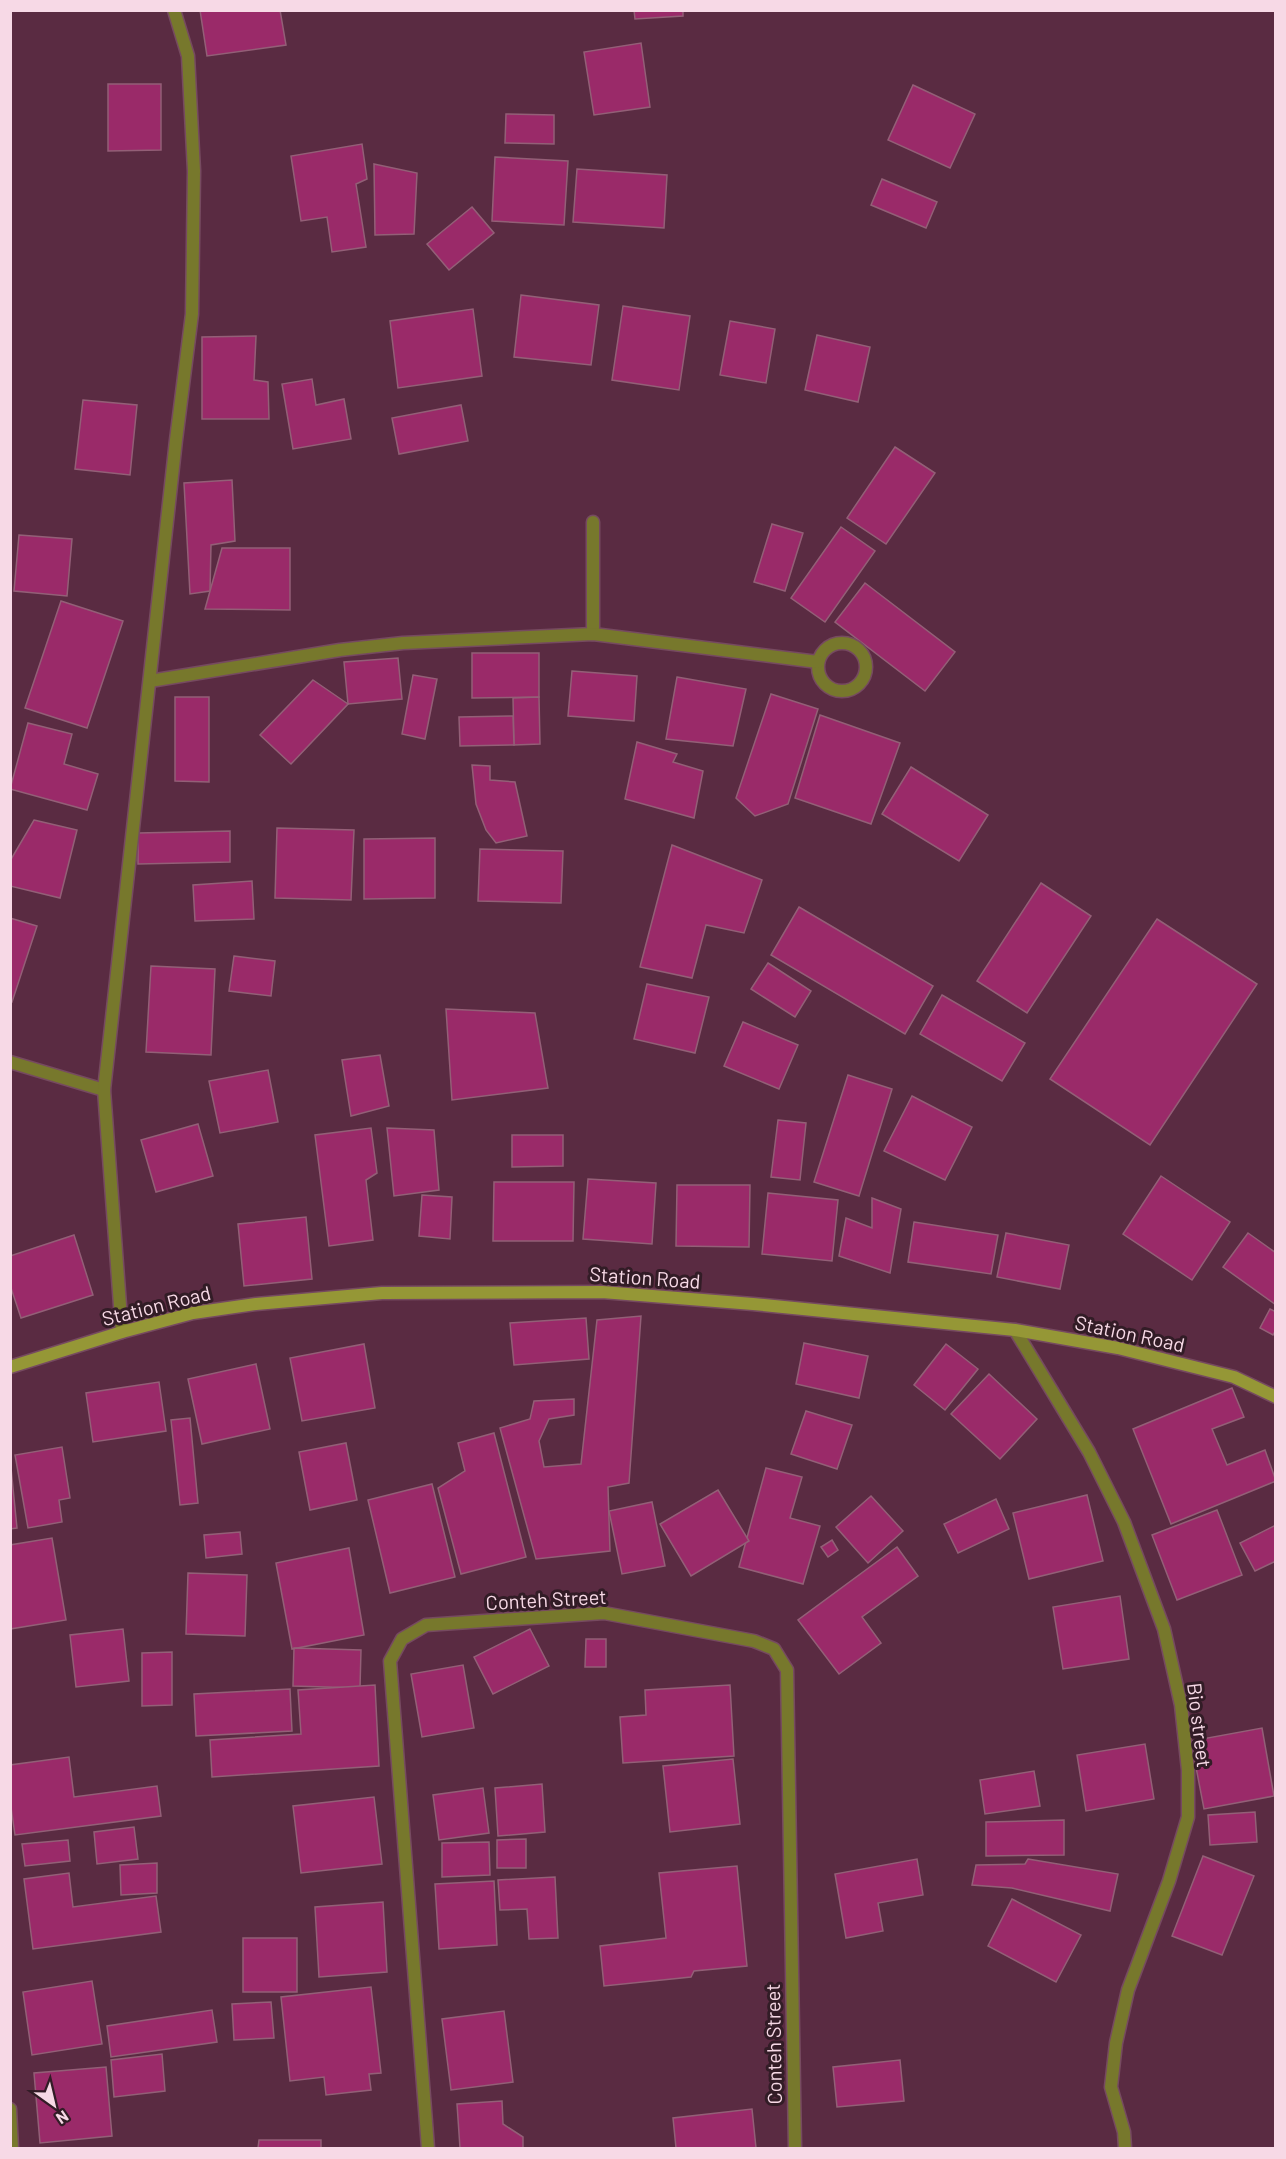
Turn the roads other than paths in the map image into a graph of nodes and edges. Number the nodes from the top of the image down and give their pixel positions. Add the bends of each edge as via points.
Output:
1 (174, 10) edge
2 (593, 522) dead end
3 (592, 634) junction
4 (818, 662) dead end
5 (150, 681) junction
6 (10, 1062) edge
7 (104, 1090) junction
8 (1015, 1330) junction
9 (122, 1332) junction
10 (10, 1367) edge
11 (1275, 1397) edge
12 (10, 2109) edge
13 (12, 2148) edge
14 (428, 2148) edge
15 (795, 2148) edge
16 (1125, 2148) edge

1 - 5 street via 188,56 194,171 192,314
2 - 3 street
3 - 4 street
3 - 5 street via 403,643
5 - 7 street
6 - 7 street
7 - 9 street
8 - 9 main road, Station Road via 603,1292 382,1293 193,1313
8 - 11 main road, Station Road via 1118,1348 1234,1377
8 - 16 street, Bio street via 1089,1452 1124,1522 1164,1629 1180,1706 1188,1770 1188,1817 1170,1881 1128,1990 1116,2043 1111,2087
9 - 10 main road, Station Road
12 - 13 street
14 - 15 street, Conteh Street via 390,1661 402,1639 426,1625 604,1613 754,1641 774,1649 787,1670

